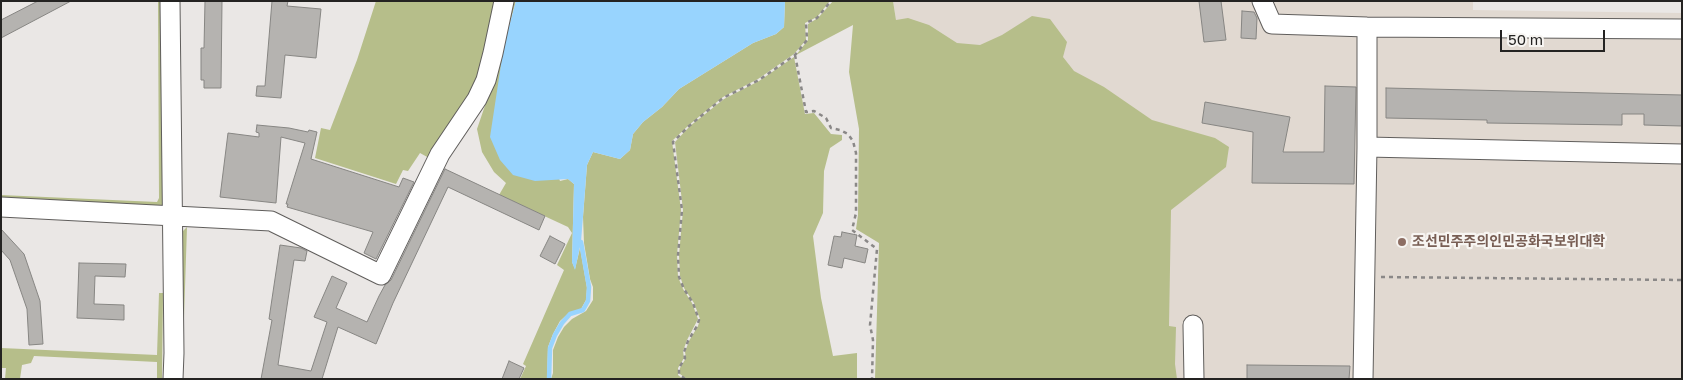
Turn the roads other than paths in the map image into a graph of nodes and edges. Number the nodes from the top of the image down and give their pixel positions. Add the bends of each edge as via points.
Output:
1 (170, 1) edge
2 (504, 1) edge
3 (1262, 1) edge
4 (1366, 27) junction
5 (1682, 29) edge
6 (1367, 147) junction
7 (1682, 154) edge
8 (1, 207) edge
9 (173, 217) junction
10 (1193, 325) dead end
11 (173, 379) edge
12 (1194, 379) edge
13 (1363, 379) edge

1 - 9 street
2 - 9 street via 486,80 440,154 381,275 271,221
3 - 4 street via 1272,24
4 - 5 street
4 - 6 street
6 - 7 street
6 - 13 street
8 - 9 street
9 - 11 street
10 - 12 street

